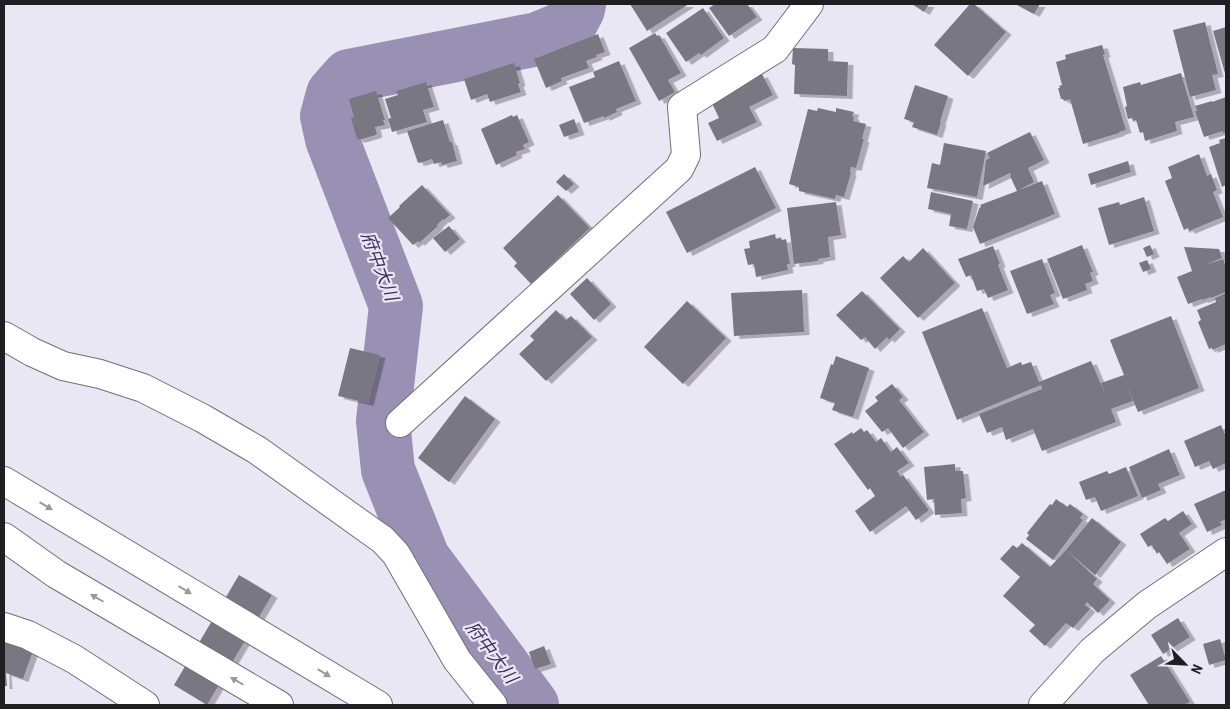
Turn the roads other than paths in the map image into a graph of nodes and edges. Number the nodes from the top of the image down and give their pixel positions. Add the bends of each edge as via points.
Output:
1 (808, 4) edge
2 (4, 336) edge
3 (400, 423) dead end
4 (4, 481) edge
5 (4, 537) edge
6 (1226, 552) edge
7 (4, 627) edge
8 (145, 705) edge
9 (279, 705) edge
10 (378, 705) edge
11 (493, 705) edge
12 (1043, 705) edge

1 - 3 main road via 775,49 682,107 686,156 679,169
2 - 11 main road via 63,366 143,388 202,418 257,450 383,540 396,554 457,660
4 -> 10 main road
9 -> 5 main road via 56,574
6 - 12 main road via 1147,605 1106,639
7 - 8 main road via 28,634 74,658

